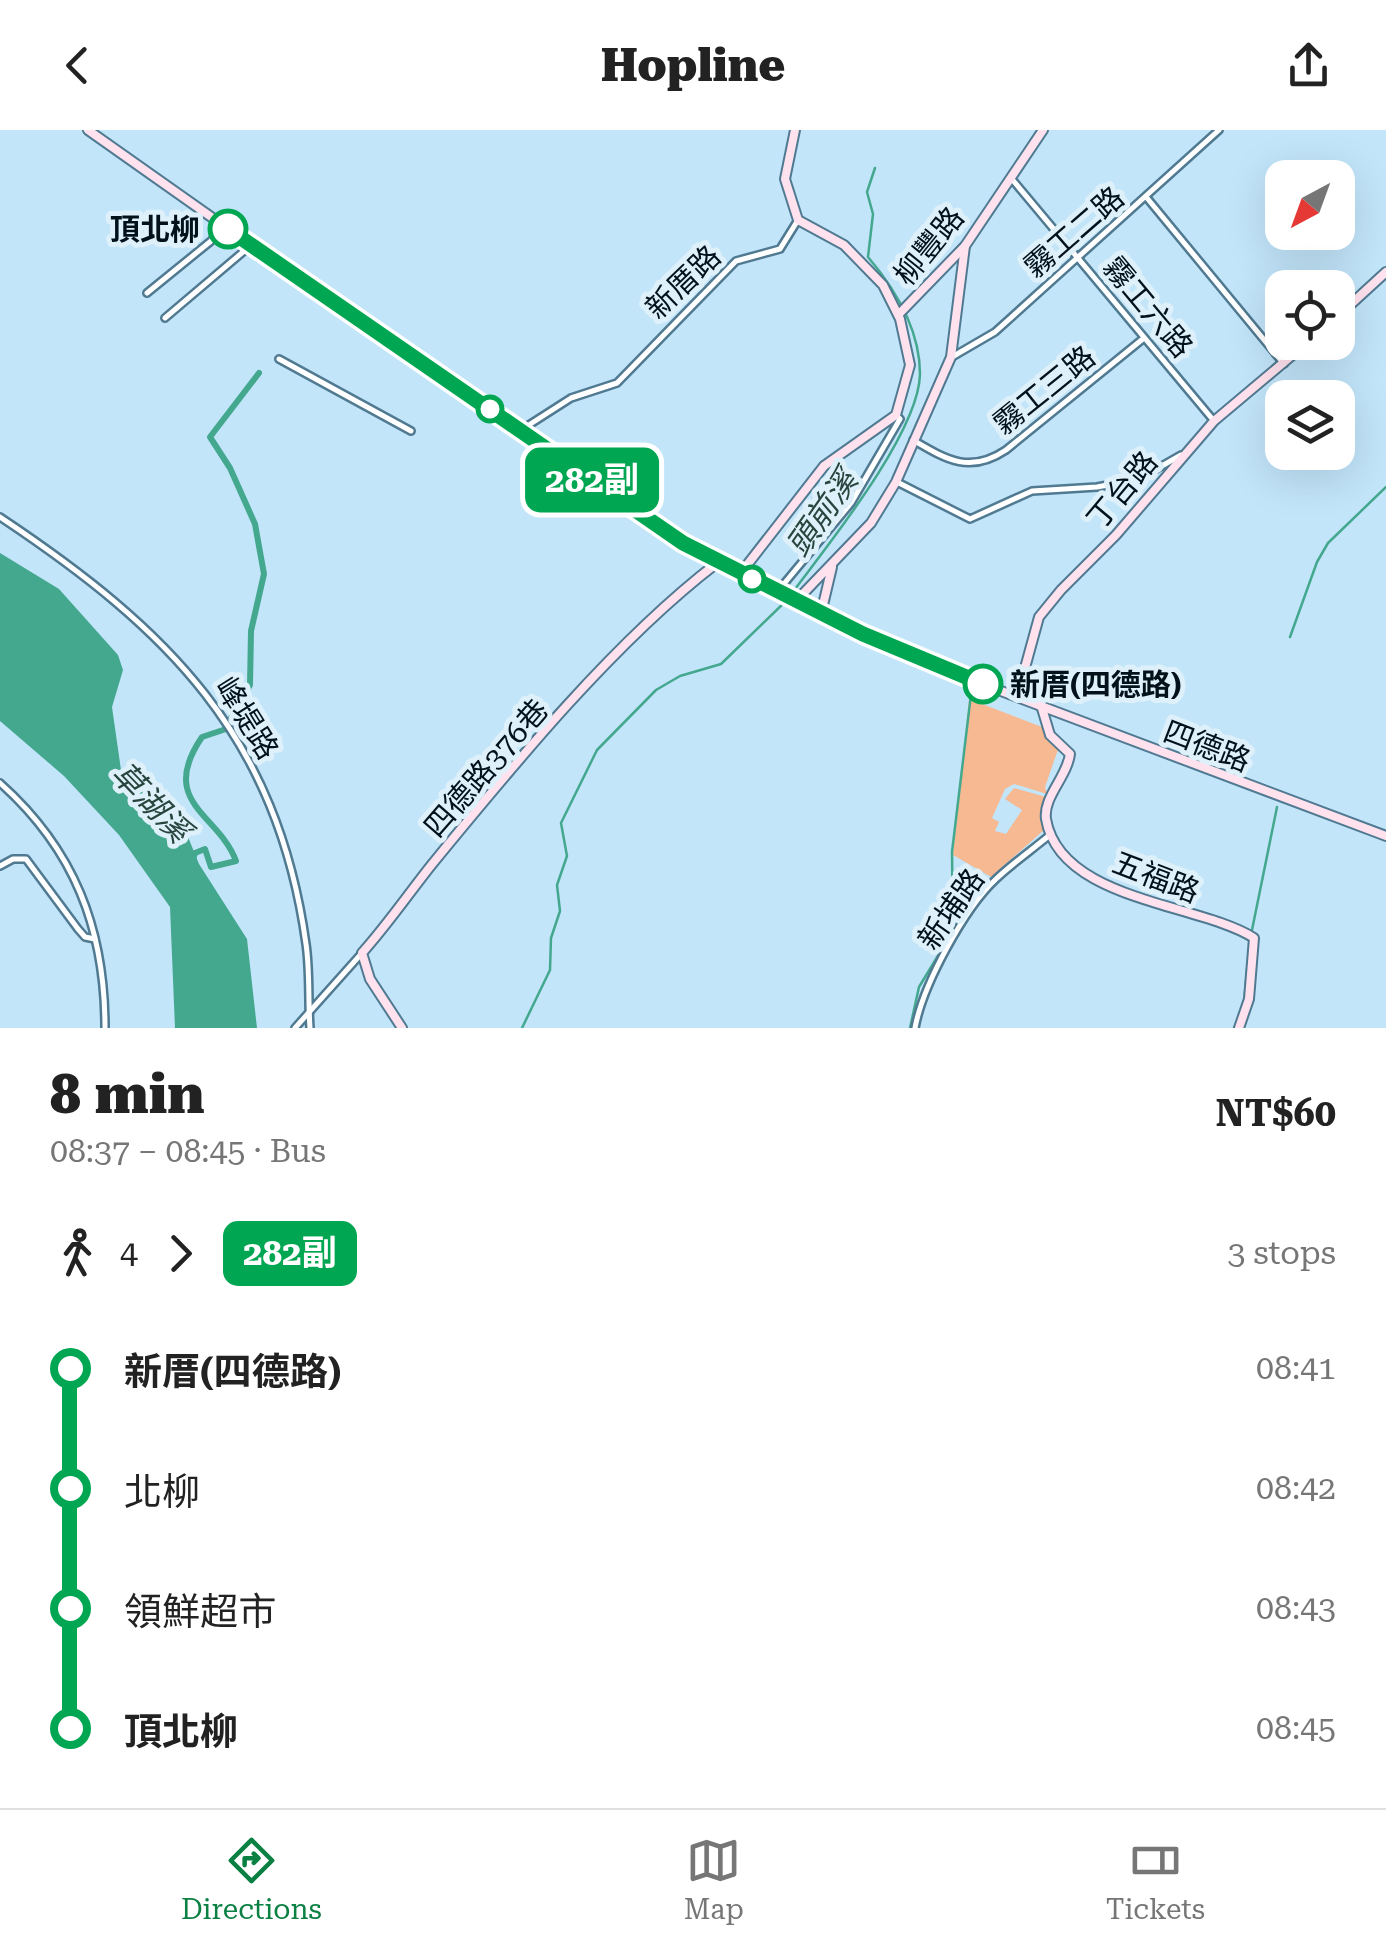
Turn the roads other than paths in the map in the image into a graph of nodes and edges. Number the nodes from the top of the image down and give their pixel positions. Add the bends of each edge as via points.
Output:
1 (88, 130) edge
2 (795, 130) edge
3 (1042, 130) edge
4 (1219, 130) edge
5 (1008, 176) junction
6 (1147, 198) junction
7 (798, 220) junction
8 (222, 225) junction
9 (251, 245) junction
10 (965, 246) junction
11 (1079, 258) junction
12 (1386, 272) edge
13 (147, 293) dead end
14 (1355, 300) edge
15 (899, 314) junction
16 (166, 318) dead end
17 (1144, 338) junction
18 (951, 357) junction
19 (280, 358) dead end
20 (1288, 360) edge
21 (1284, 364) junction
22 (896, 415) junction
23 (1214, 422) junction
24 (521, 430) junction
25 (411, 431) dead end
26 (913, 440) junction
27 (1181, 455) junction
28 (896, 482) junction
29 (0, 517) edge
30 (717, 564) junction
31 (833, 565) junction
32 (740, 574) junction
33 (781, 593) junction
34 (795, 601) junction
35 (828, 616) junction
36 (1017, 697) junction
37 (1040, 705) junction
38 (0, 783) edge
39 (1051, 834) junction
40 (1386, 836) edge
41 (0, 866) edge
42 (96, 938) junction
43 (362, 952) junction
44 (309, 1010) junction
45 (105, 1028) edge
46 (295, 1028) edge
47 (310, 1028) edge
48 (402, 1028) edge
49 (915, 1028) edge
50 (1239, 1028) edge

1 - 8 street
2 - 7 street via 785,179
3 - 5 street, 柳豐路
4 - 6 street, 霧工二路
5 - 10 street, 柳豐路
5 - 11 street, 霧工六路
6 - 11 street, 霧工二路
6 - 21 street
7 - 15 street via 844,245 883,285
7 - 24 street, 新厝路 via 780,249 736,261 617,383 571,398
8 - 9 street
8 - 13 street via 212,241
9 - 16 street
9 - 24 street
10 - 15 street, 柳豐路
10 - 18 street
11 - 17 street, 霧工六路
11 - 18 street, 霧工二路 via 979,345
12 - 14 street
15 - 22 street, 柳豐路 via 910,365
17 - 23 street, 霧工六路
17 - 26 street, 霧工三路 via 984,463 964,466
18 - 26 street
19 - 25 street
20 - 21 street, 丁台路
21 - 23 street, 丁台路
22 - 32 street via 824,466
22 - 33 street via 851,504
23 - 27 street, 丁台路
24 - 30 street
26 - 28 street
27 - 28 street via 1139,479 1032,491 970,519
27 - 36 street, 丁台路 via 1040,617
28 - 31 street
29 - 44 street, 峰堤路 via 83,575 178,657 236,734 284,848 306,945
30 - 32 street
30 - 43 street, 四德路376巷 via 676,594 566,710
31 - 34 street
31 - 35 street
32 - 33 street
33 - 34 street, 四德路
34 - 35 street, 四德路
35 - 36 street, 四德路
36 - 37 street, 四德路
37 - 39 street via 1046,728 1070,754 1045,815
37 - 40 street, 四德路
38 - 42 street via 42,822 62,852
39 - 49 street, 新埔路 via 993,881 937,969
39 - 50 street, 五福路 via 1095,880 1254,938 1249,999
41 - 42 street via 26,859 85,937
42 - 45 street
43 - 44 street
43 - 48 street via 364,968
44 - 46 street
44 - 47 street, 峰堤路

